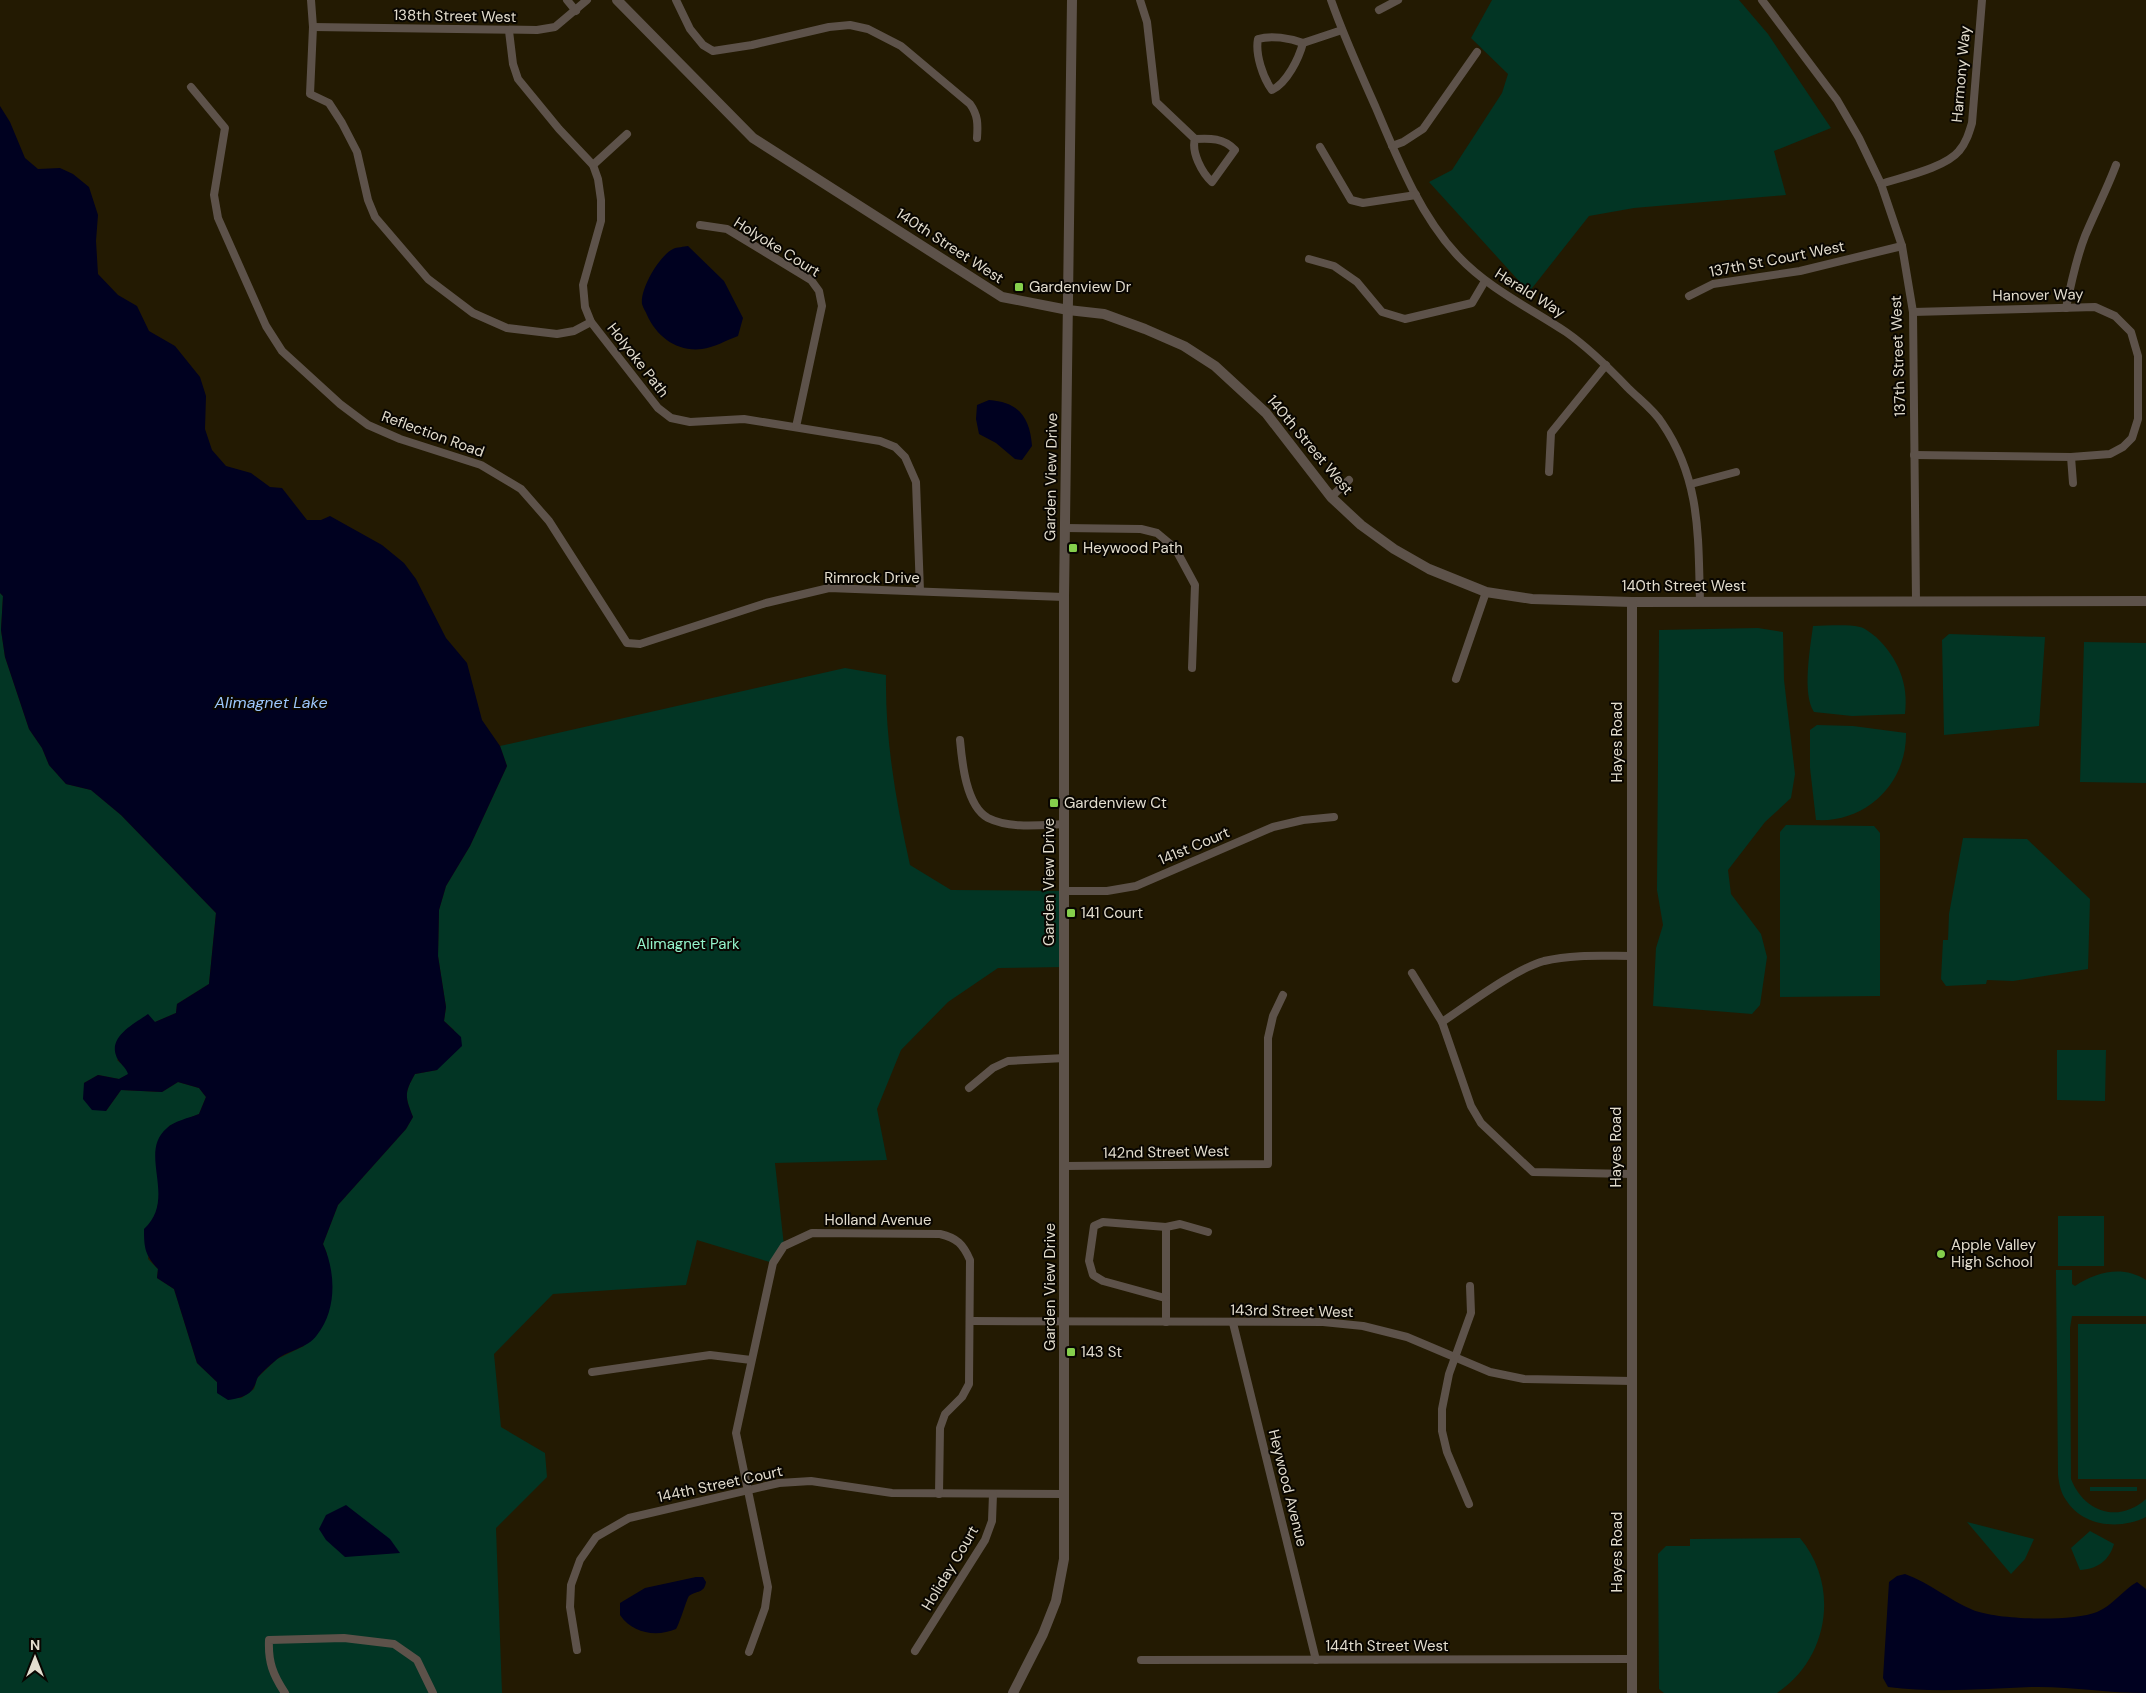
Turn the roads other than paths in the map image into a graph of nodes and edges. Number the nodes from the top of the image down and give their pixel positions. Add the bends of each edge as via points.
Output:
1 (310, 0) edge
2 (567, 0) edge
3 (587, 0) edge
4 (618, 0) edge
5 (676, 0) edge
6 (1072, 0) edge
7 (1140, 0) edge
8 (1331, 0) edge
9 (1398, 0) edge
10 (1762, 0) edge
11 (1982, 0) edge
12 (1380, 10) dead end
13 (576, 11) junction
14 (313, 27) junction
15 (1342, 30) junction
16 (509, 31) junction
17 (1303, 43) junction
18 (1477, 52) dead end
19 (191, 87) dead end
20 (627, 134) dead end
21 (977, 138) dead end
22 (1195, 139) junction
23 (1392, 146) junction
24 (1320, 147) dead end
25 (593, 165) junction
26 (2116, 165) dead end
27 (1881, 184) junction
28 (1416, 195) junction
29 (700, 225) dead end
30 (1902, 246) junction
31 (1309, 259) dead end
32 (1485, 281) junction
33 (1689, 296) dead end
34 (2066, 308) junction
35 (1068, 310) junction
36 (1913, 312) junction
37 (591, 322) junction
38 (1606, 365) junction
39 (796, 427) junction
40 (1914, 455) junction
41 (2071, 458) junction
42 (1549, 472) dead end
43 (1736, 472) dead end
44 (1349, 480) dead end
45 (2073, 483) dead end
46 (1691, 484) junction
47 (1331, 497) junction
48 (1065, 528) junction
49 (920, 591) junction
50 (1486, 592) junction
51 (1064, 597) junction
52 (1700, 601) junction
53 (1916, 601) junction
54 (2146, 601) edge
55 (1632, 602) junction
56 (627, 643) joint
57 (1192, 668) dead end
58 (1456, 679) dead end
59 (960, 740) dead end
60 (1334, 818) dead end
61 (1064, 824) junction
62 (1064, 891) junction
63 (1632, 956) junction
64 (1412, 973) dead end
65 (1283, 996) dead end
66 (1442, 1022) junction
67 (1065, 1058) junction
68 (969, 1088) dead end
69 (1065, 1166) junction
70 (1631, 1174) junction
71 (1166, 1227) junction
72 (1208, 1232) dead end
73 (1470, 1286) dead end
74 (1165, 1298) junction
75 (971, 1321) junction
76 (1065, 1322) junction
77 (1166, 1322) junction
78 (1233, 1323) junction
79 (1454, 1357) junction
80 (751, 1360) junction
81 (592, 1372) dead end
82 (1632, 1381) junction
83 (747, 1490) junction
84 (939, 1494) junction
85 (993, 1494) junction
86 (1065, 1494) junction
87 (1469, 1504) dead end
88 (577, 1650) dead end
89 (916, 1651) dead end
90 (749, 1652) dead end
91 (1632, 1659) junction
92 (1141, 1660) dead end
93 (1316, 1660) junction
94 (285, 1693) edge
95 (433, 1693) edge
96 (1013, 1693) edge
97 (1632, 1693) edge

1 - 14 street
2 - 13 street
3 - 13 street, 138th Street West
4 - 35 street, 140th Street West via 753,138 1002,297
5 - 21 street via 690,29 703,46 713,51 850,25 886,36 970,104 978,119
6 - 35 street, Garden View Drive
7 - 22 street via 1147,22 1156,102
8 - 15 street, Herald Way
9 - 12 street
10 - 27 street, 137th Street West via 1837,100
11 - 27 street, Harmony Way via 1972,123 1967,140 1945,162
13 - 16 street, 138th Street West via 555,27
14 - 16 street, 138th Street West
14 - 37 street via 310,94 329,103 342,123 357,152 375,217 428,279 473,313 507,328 557,334 574,331
15 - 17 street
15 - 23 street, Herald Way
16 - 25 street, Holyoke Path via 518,79
17 - 17 street via 1265,37 1258,39 1256,48 1272,90 1280,87
18 - 23 street via 1423,130
19 - 56 street, Reflection Road via 225,128 214,195 218,218 266,326 282,351 368,425 400,439 481,465 521,489 549,521
20 - 25 street
22 - 22 street via 1212,138 1228,143 1235,150 1212,182 1203,175 1193,145
23 - 28 street, Herald Way
24 - 28 street via 1352,200 1363,203
25 - 37 street, Holyoke Path via 602,200 601,221 583,285 585,307
26 - 34 street via 2080,252
27 - 30 street, 137th Street West
28 - 32 street, Herald Way via 1436,230
29 - 39 street, Holyoke Court via 727,229 811,280 820,291 822,306
30 - 33 street, 137th St Court West via 1800,271 1713,284
30 - 36 street, 137th Street West
31 - 32 street via 1334,266 1356,282 1382,312 1405,319 1472,303
32 - 38 street, Herald Way via 1568,334
34 - 36 street, Hanover Way
34 - 41 street, Hanover Way via 2095,308 2116,316 2131,332 2138,356 2138,419 2132,438 2123,448 2110,454
35 - 47 street, 140th Street West via 1104,314 1145,329 1184,346 1215,366 1266,413
35 - 48 street, Garden View Drive
36 - 40 street, 137th Street West
37 - 39 street, Holyoke Path via 658,408 671,418 690,422 744,418
38 - 42 street via 1551,433
38 - 46 street, Herald Way via 1662,422 1680,453
39 - 49 street, Holyoke Path via 880,441 906,457 916,482
40 - 41 street, Hanover Way
40 - 53 street, 137th Street West
41 - 45 street
43 - 46 street
44 - 47 street
46 - 52 street, Herald Way via 1697,519
47 - 50 street, 140th Street West via 1394,549
48 - 51 street, Garden View Drive
48 - 57 street via 1140,529 1157,533 1175,548 1195,584
49 - 51 street, Rimrock Drive
49 - 56 street, Rimrock Drive via 829,588 766,603 640,644
50 - 55 street, 140th Street West via 1532,599
50 - 58 street
51 - 61 street, Garden View Drive
52 - 53 street, 140th Street West
52 - 55 street, 140th Street West
53 - 54 street, 140th Street West
55 - 63 street, Hayes Road
59 - 61 street via 963,773 975,804 987,817 1032,825
60 - 62 street, 141st Court via 1303,820 1273,827 1136,886 1107,891
61 - 62 street, Garden View Drive
62 - 67 street, Garden View Drive
63 - 66 street via 1571,956 1543,962 1522,971
63 - 70 street, Hayes Road
64 - 66 street
65 - 69 street, 142nd Street West via 1273,1016 1268,1038 1268,1164
66 - 70 street via 1470,1106 1481,1123 1533,1172
67 - 68 street via 1008,1061 993,1068
67 - 69 street, Garden View Drive
69 - 76 street, Garden View Drive
70 - 82 street, Hayes Road
71 - 72 street via 1180,1224
71 - 74 street
71 - 74 street via 1103,1222 1094,1226 1089,1261 1093,1274 1103,1281
73 - 79 street via 1470,1313
74 - 77 street
75 - 76 street, 143rd Street West
75 - 80 street, Holland Avenue via 970,1260 964,1246 954,1237 940,1234 812,1234 784,1246 773,1263
75 - 84 street, Holland Avenue via 970,1384 945,1414 940,1428
76 - 77 street, 143rd Street West
76 - 86 street, Garden View Drive
77 - 78 street, 143rd Street West
78 - 79 street, 143rd Street West via 1323,1322 1363,1326 1407,1337
78 - 93 street, Heywood Avenue
79 - 82 street, 143rd Street West via 1490,1372 1524,1379
79 - 87 street via 1442,1409 1442,1431 1447,1452
80 - 81 street via 710,1355
80 - 83 street, Holland Avenue via 736,1433
82 - 91 street, Hayes Road
83 - 84 street, 144th Street Court via 779,1483 812,1482 892,1493
83 - 88 street, 144th Street Court via 629,1518 596,1537 580,1560 571,1585 570,1607
83 - 90 street, Holland Avenue via 768,1587 766,1608
84 - 85 street, 144th Street Court
85 - 86 street, 144th Street Court
85 - 89 street, Holiday Court via 992,1521 985,1540
86 - 96 street, Garden View Drive via 1064,1559 1056,1601
91 - 93 street, 144th Street West
91 - 97 street, Hayes Road
92 - 93 street, 144th Street West
94 - 95 street via 268,1659 269,1640 344,1638 394,1644 417,1660

